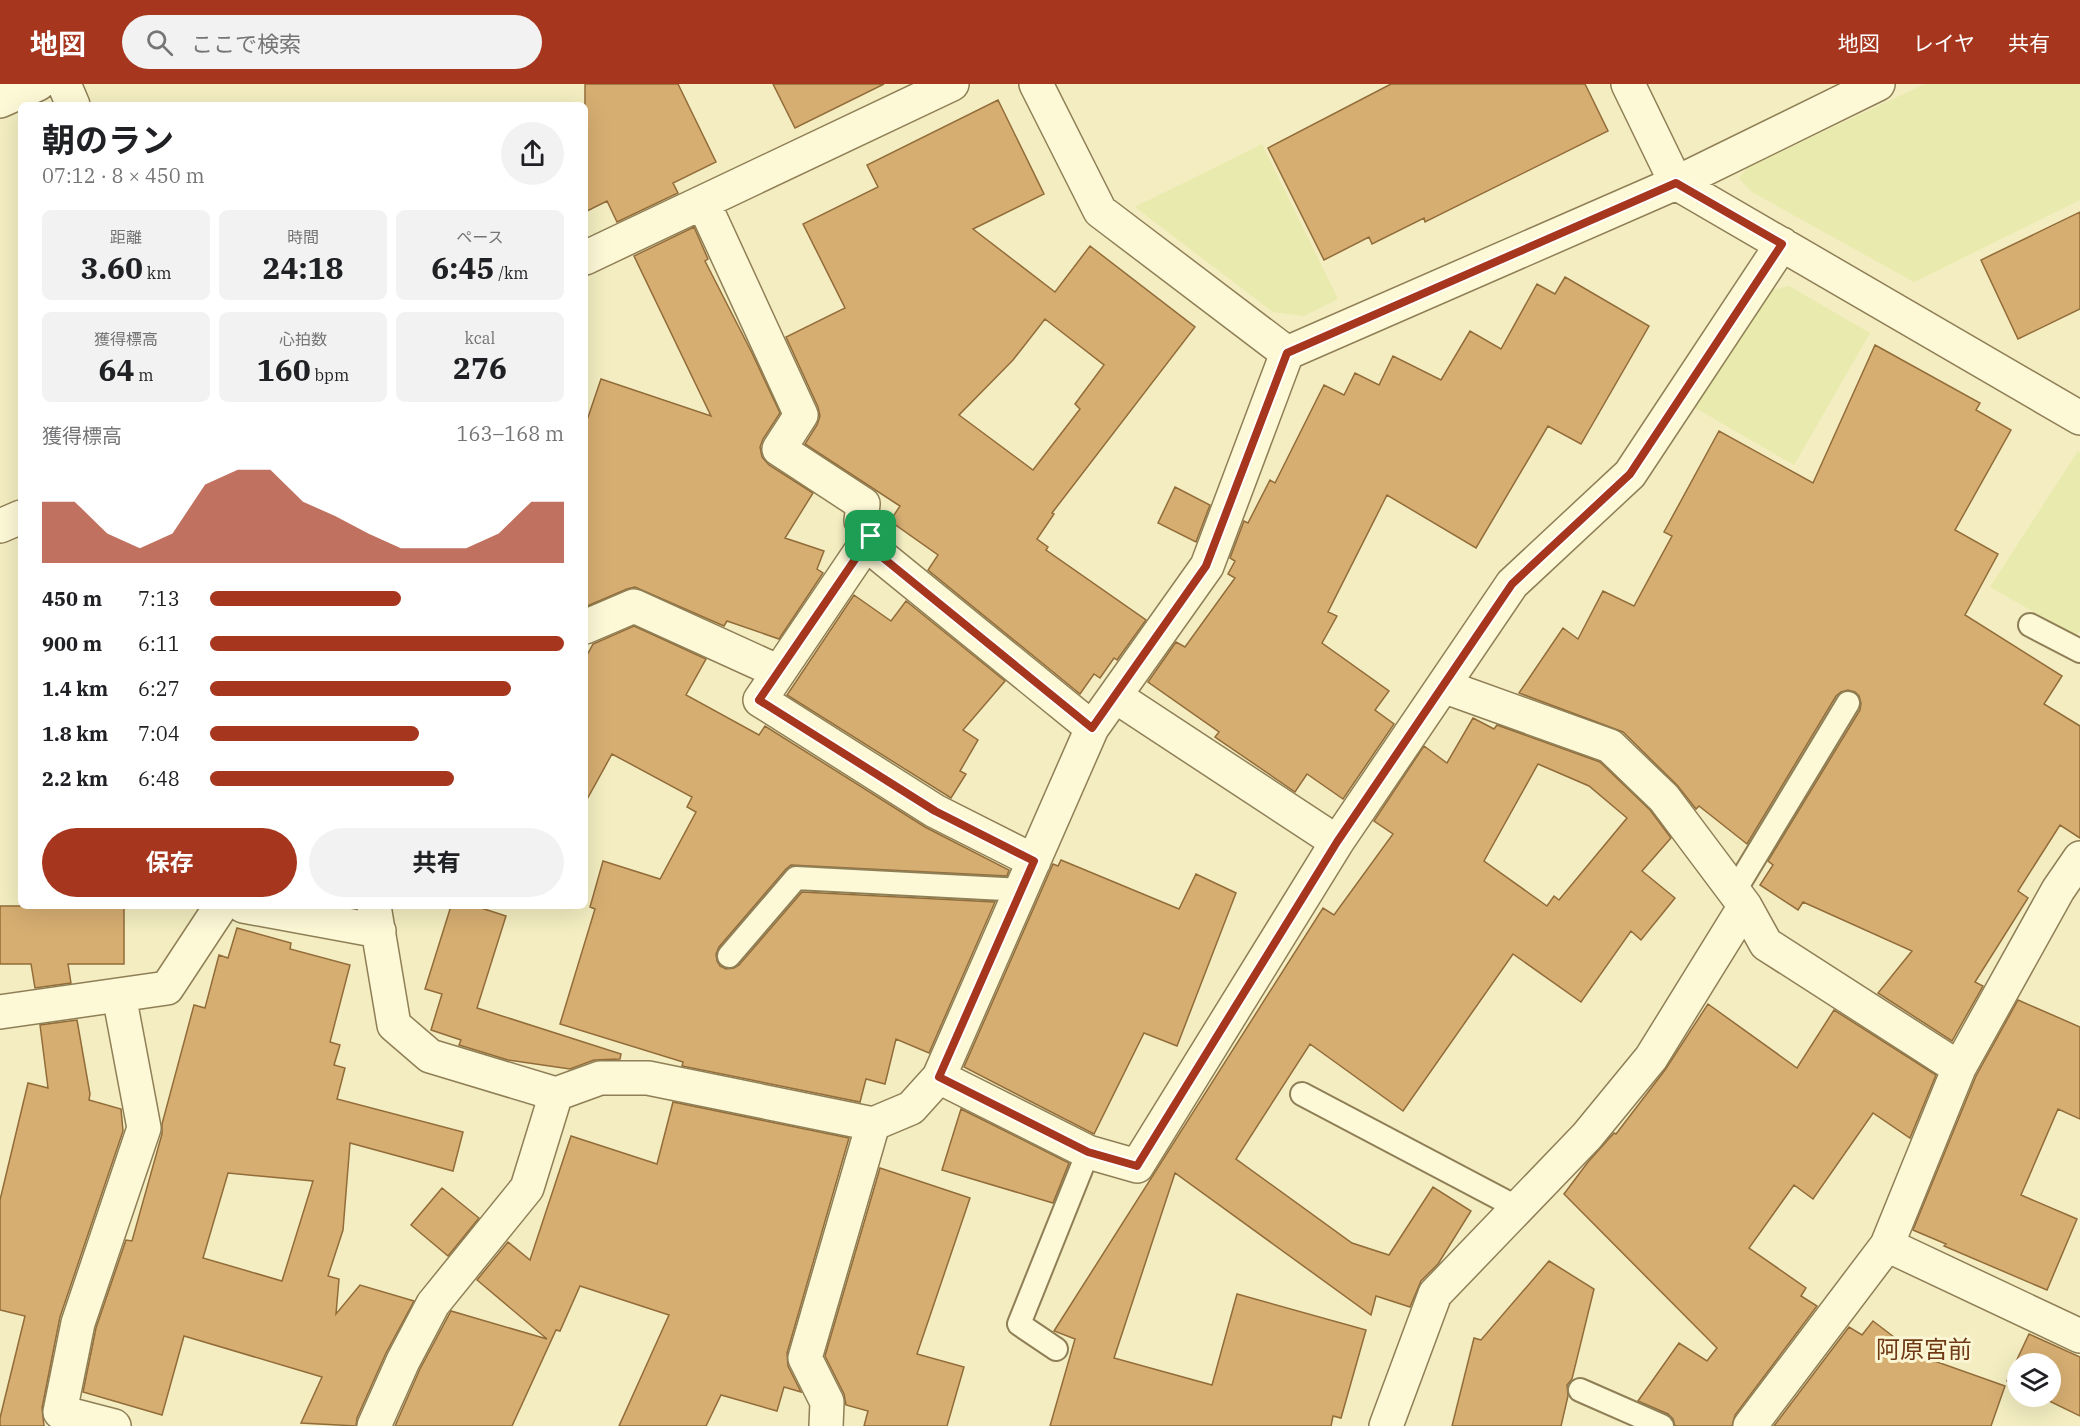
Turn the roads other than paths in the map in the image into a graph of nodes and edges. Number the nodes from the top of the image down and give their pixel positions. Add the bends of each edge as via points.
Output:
1 (38, 84) edge
2 (64, 84) edge
3 (951, 84) edge
4 (1036, 84) edge
5 (1628, 84) edge
6 (1878, 84) edge
7 (0, 101) edge
8 (72, 102) edge
9 (1676, 183) junction
10 (703, 202) junction
11 (1782, 244) junction
12 (588, 257) edge
13 (1287, 353) junction
14 (2080, 418) edge
15 (18, 518) edge
16 (0, 526) edge
17 (871, 536) junction
18 (2030, 625) dead end
19 (588, 626) edge
20 (2080, 651) edge
21 (779, 672) junction
22 (1443, 686) junction
23 (1115, 696) junction
24 (1848, 703) dead end
25 (1092, 728) junction
26 (1337, 842) junction
27 (2080, 858) edge
28 (1027, 876) junction
29 (2069, 897) edge
30 (1740, 899) junction
31 (219, 909) edge
32 (276, 909) edge
33 (376, 918) edge
34 (729, 956) dead end
35 (119, 995) junction
36 (0, 1012) edge
37 (1959, 1068) junction
38 (939, 1077) junction
39 (556, 1094) junction
40 (1302, 1095) dead end
41 (873, 1124) junction
42 (1088, 1152) junction
43 (1518, 1208) junction
44 (1887, 1245) junction
45 (2080, 1335) edge
46 (1056, 1348) dead end
47 (1580, 1390) dead end
48 (114, 1426) edge
49 (374, 1426) edge
50 (826, 1426) edge
51 (1386, 1426) edge
52 (1662, 1426) edge
53 (1750, 1426) edge

1 - 7 street
2 - 8 street
3 - 10 street
4 - 13 street via 1100,212
5 - 9 street
6 - 9 street
9 - 11 street
9 - 13 street
10 - 12 street
10 - 17 street via 801,415 779,449 863,504 861,521
11 - 14 street
11 - 22 street via 1630,474 1512,584
13 - 23 street via 1206,566
15 - 16 street
17 - 21 street
17 - 25 street via 882,557
18 - 20 lane
19 - 21 street via 634,606
21 - 28 street via 759,700 935,811
22 - 26 street
22 - 30 street via 1610,746 1664,798
23 - 25 street
23 - 26 street
24 - 30 lane
25 - 28 street
26 - 42 street via 1137,1166
27 - 29 street
28 - 34 lane via 796,879
28 - 38 street
29 - 37 street
30 - 37 street via 1766,944
30 - 43 street via 1651,1058 1587,1136
31 - 35 street via 167,988
32 - 33 street
33 - 39 street via 394,1024 430,1056
35 - 36 street
35 - 48 street via 144,1128 78,1323 60,1412
37 - 44 street
38 - 41 street via 911,1108
38 - 42 street
39 - 41 street via 600,1078 648,1078
39 - 49 street via 527,1188 433,1304
40 - 43 lane
41 - 50 street via 805,1358 827,1402
42 - 46 lane via 1019,1324
43 - 51 street via 1435,1294
44 - 45 street
44 - 53 street
47 - 52 lane

